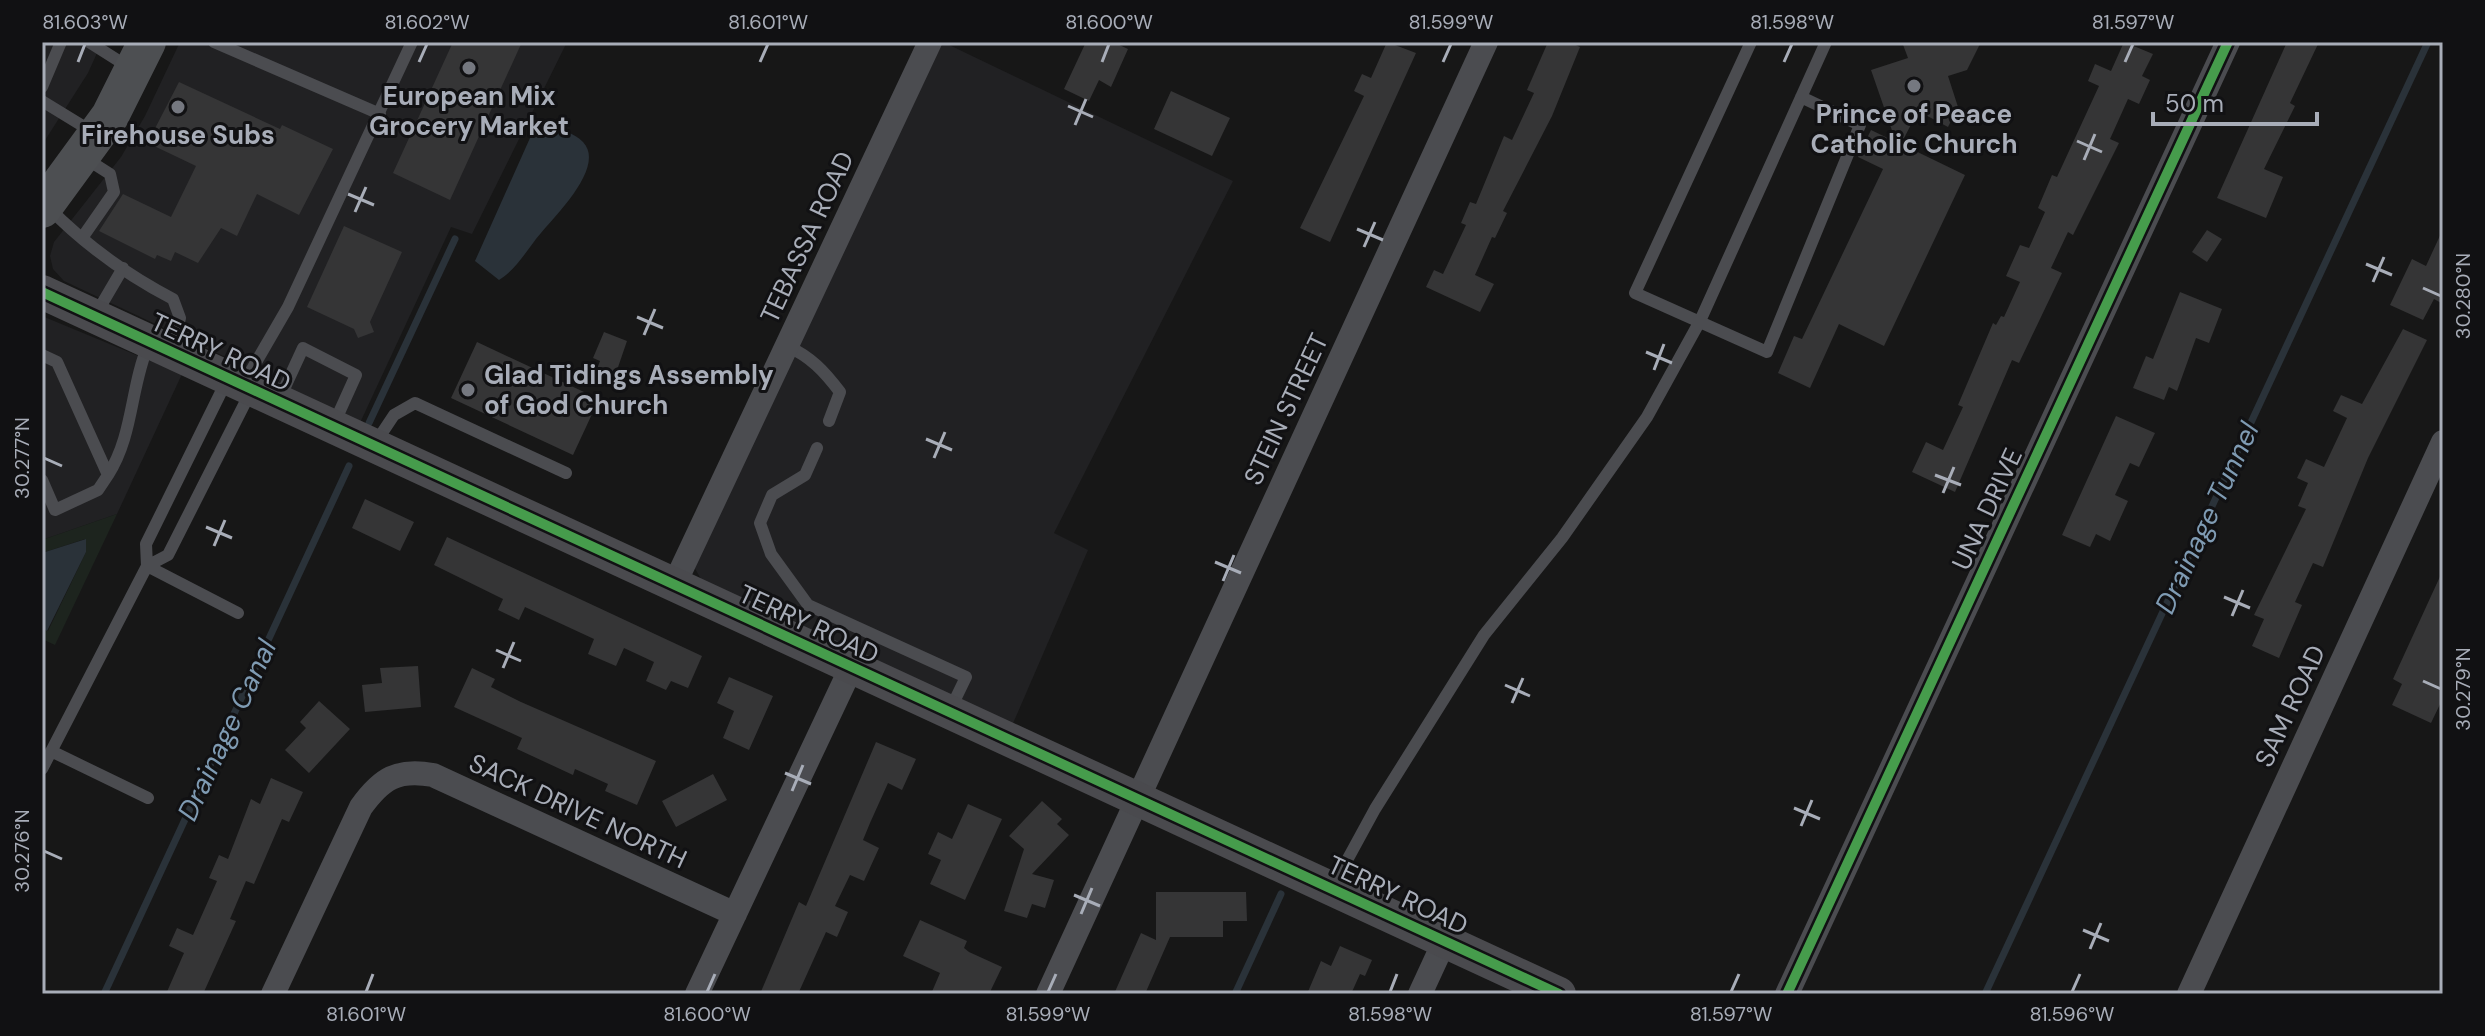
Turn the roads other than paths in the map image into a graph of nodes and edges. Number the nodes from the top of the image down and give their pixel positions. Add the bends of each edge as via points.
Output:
1 (61, 42) edge
2 (89, 42) edge
3 (214, 42) edge
4 (412, 42) edge
5 (930, 42) edge
6 (1486, 42) edge
7 (1751, 42) edge
8 (1826, 42) edge
9 (2228, 42) edge
10 (229, 45) edge
11 (140, 56) edge
12 (42, 87) edge
13 (1801, 97) junction
14 (42, 101) edge
15 (380, 114) junction
16 (90, 146) junction
17 (43, 205) edge
18 (82, 238) junction
19 (123, 268) junction
20 (42, 292) edge
21 (95, 317) junction
22 (1700, 321) junction
23 (787, 346) junction
24 (160, 347) junction
25 (42, 355) edge
26 (250, 390) junction
27 (829, 421) dead end
28 (332, 429) junction
29 (2443, 442) edge
30 (372, 447) junction
31 (817, 448) dead end
32 (566, 473) dead end
33 (108, 475) junction
34 (42, 480) edge
35 (55, 510) junction
36 (42, 516) edge
37 (147, 566) junction
38 (674, 585) junction
39 (238, 613) dead end
40 (851, 668) junction
41 (950, 711) junction
42 (51, 751) junction
43 (42, 769) edge
44 (148, 798) dead end
45 (1139, 800) junction
46 (1332, 889) junction
47 (735, 914) junction
48 (1444, 942) junction
49 (273, 994) edge
50 (697, 994) edge
51 (1048, 994) edge
52 (1420, 994) edge
53 (1559, 994) edge
54 (1787, 994) edge
55 (2189, 994) edge

1 - 12 lane
2 - 11 lane
3 - 10 lane
4 - 15 lane
5 - 23 street, TEBASSA ROAD
6 - 45 street, STEIN STREET
7 - 22 lane via 1635,293
8 - 13 lane
9 - 54 street, UNA DRIVE
10 - 15 lane
11 - 16 main road
13 - 22 lane
13 - 22 lane via 1860,125 1767,352
14 - 16 lane
15 - 26 lane
16 - 17 main road
16 - 18 lane via 110,174 114,192
17 - 18 lane
18 - 19 lane
19 - 21 lane
19 - 24 lane via 178,306 180,318
20 - 21 street, TERRY ROAD
21 - 24 street, TERRY ROAD
22 - 46 lane via 1647,417 1608,474 1484,635 1375,809
23 - 27 lane via 805,354 840,392
23 - 38 street, TEBASSA ROAD
24 - 26 street, TERRY ROAD
24 - 33 lane via 137,370 130,424
25 - 33 lane via 57,362
26 - 28 street, TERRY ROAD
26 - 28 lane via 303,348 356,375
26 - 37 lane via 146,544
26 - 37 lane via 168,555
28 - 30 street, TERRY ROAD
29 - 55 street, SAM ROAD
30 - 32 lane via 394,415 415,403
30 - 38 street, TERRY ROAD
31 - 41 lane via 805,475 772,495 760,523 771,554 808,605 966,677
33 - 35 lane via 98,490
34 - 35 lane
35 - 36 lane
37 - 39 lane
37 - 42 lane
38 - 40 street, TERRY ROAD
40 - 41 street, TERRY ROAD
40 - 47 street
41 - 45 street, TERRY ROAD
42 - 43 lane
42 - 44 lane
45 - 46 street, TERRY ROAD
45 - 51 street, STEIN STREET
46 - 48 street, TERRY ROAD
47 - 49 street, SACK DRIVE NORTH via 433,775 415,772 377,785 361,807
47 - 50 street
48 - 52 street
48 - 53 street, TERRY ROAD

